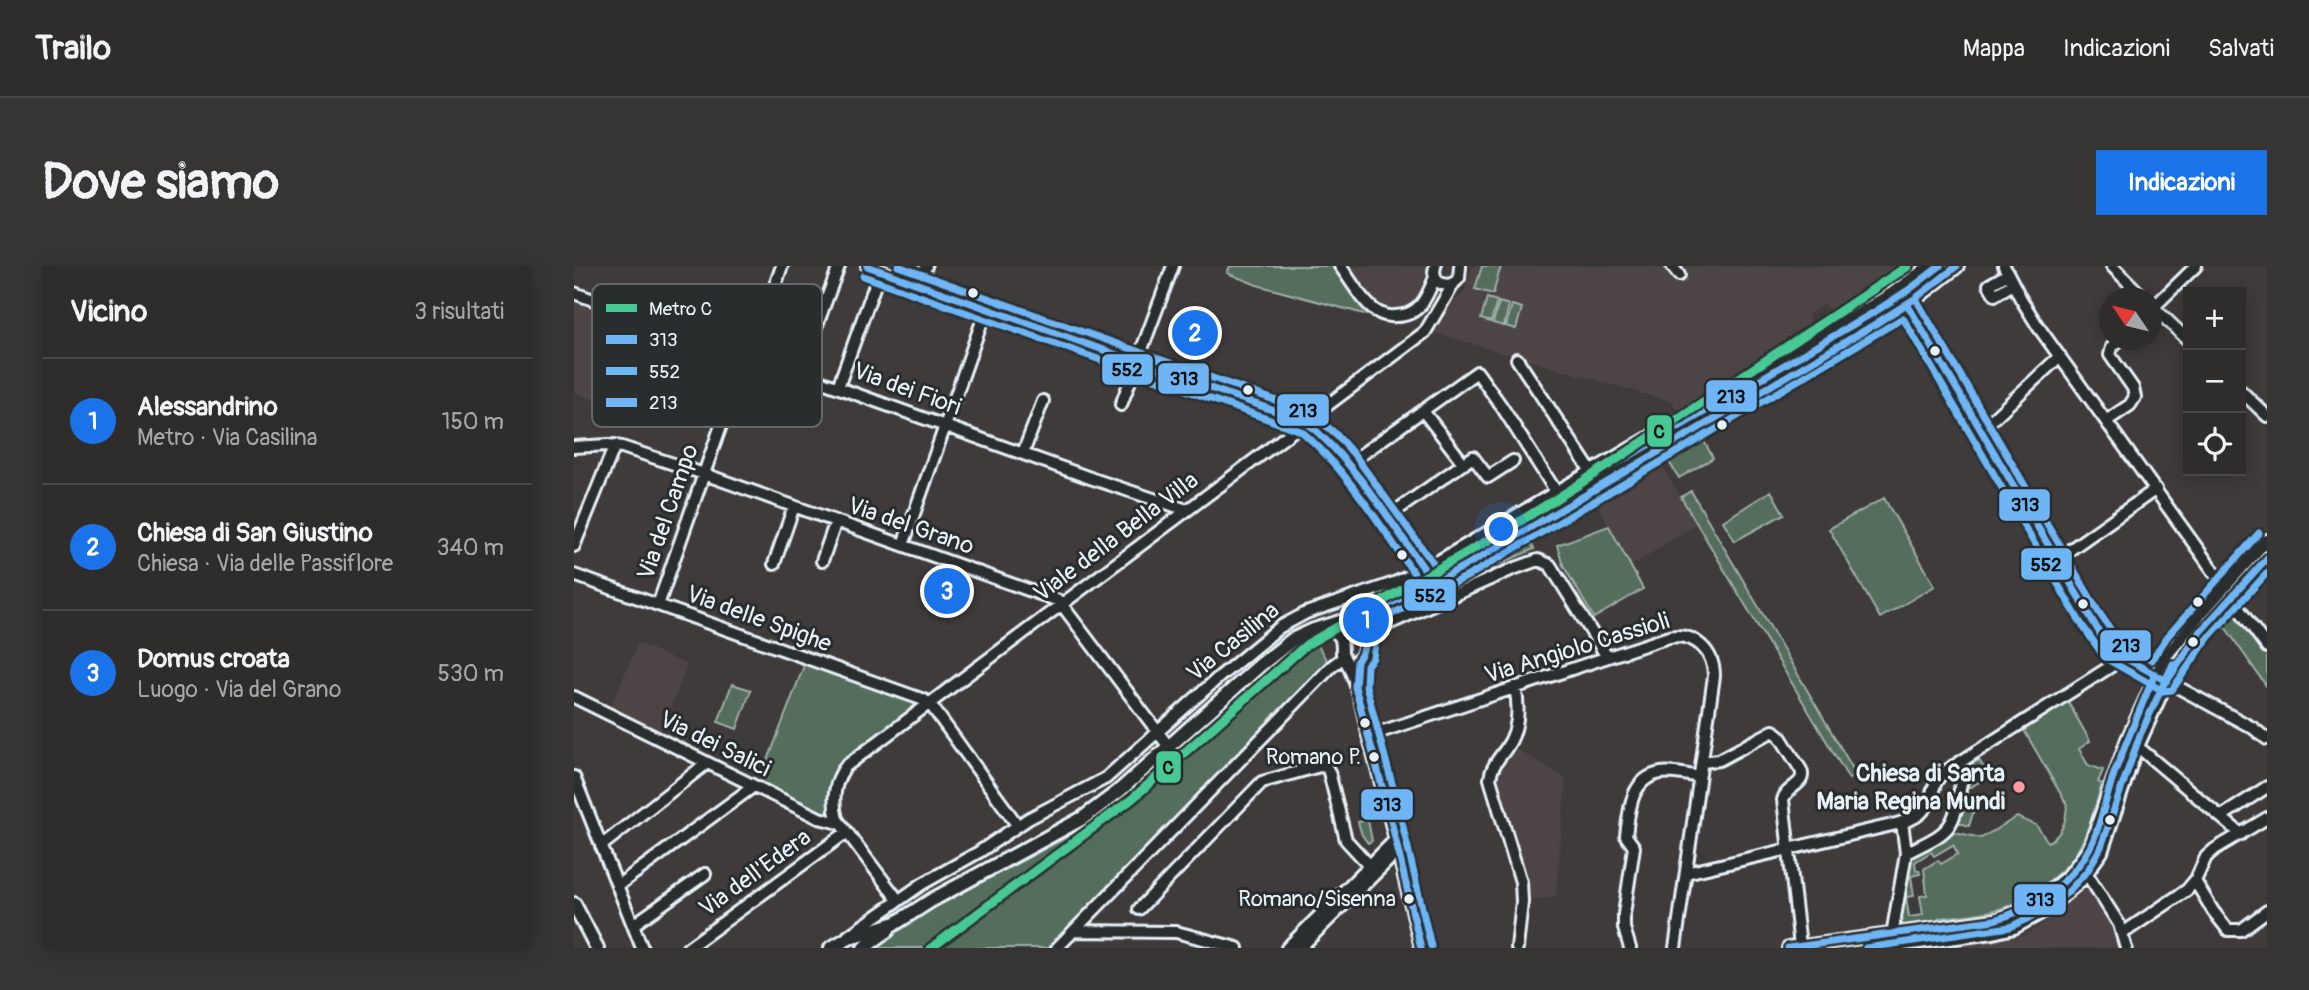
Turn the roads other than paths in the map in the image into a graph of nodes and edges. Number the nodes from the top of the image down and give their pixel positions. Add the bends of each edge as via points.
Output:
1 (782, 266) edge
2 (839, 266) edge
3 (867, 266) edge
4 (926, 266) edge
5 (1172, 266) edge
6 (1340, 266) edge
7 (1460, 266) edge
8 (1929, 266) edge
9 (1958, 266) edge
10 (2112, 266) edge
11 (2196, 266) edge
12 (880, 271) junction
13 (1435, 271) edge
14 (2008, 275) edge
15 (1454, 283) junction
16 (775, 284) edge
17 (920, 284) junction
18 (2133, 287) edge
19 (574, 293) edge
20 (592, 299) edge
21 (2162, 299) edge
22 (1907, 304) junction
23 (987, 307) junction
24 (822, 311) edge
25 (2162, 315) edge
26 (1834, 328) junction
27 (2183, 335) edge
28 (1821, 336) junction
29 (1837, 346) junction
30 (2111, 350) edge
31 (2060, 356) junction
32 (1517, 359) dead end
33 (1138, 360) junction
34 (822, 381) edge
35 (838, 387) junction
36 (2246, 396) edge
37 (1043, 401) dead end
38 (1121, 405) dead end
39 (1423, 411) junction
40 (2267, 416) edge
41 (2106, 421) junction
42 (1306, 422) junction
43 (946, 426) junction
44 (721, 427) edge
45 (1980, 430) junction
46 (615, 445) junction
47 (574, 447) edge
48 (1023, 453) junction
49 (1513, 461) dead end
50 (1348, 464) junction
51 (1464, 464) junction
52 (1590, 470) junction
53 (704, 474) junction
54 (2155, 489) junction
55 (1555, 490) junction
56 (794, 506) junction
57 (1187, 510) junction
58 (1387, 517) junction
59 (836, 521) junction
60 (1530, 527) junction
61 (2267, 540) edge
62 (903, 545) junction
63 (574, 547) edge
64 (2267, 558) edge
65 (2057, 559) junction
66 (822, 561) dead end
67 (774, 564) dead end
68 (1425, 569) junction
69 (574, 575) edge
70 (1434, 583) junction
71 (2225, 587) junction
72 (2231, 598) junction
73 (1063, 604) junction
74 (658, 605) junction
75 (1377, 610) junction
76 (1354, 619) junction
77 (1327, 626) junction
78 (1343, 642) junction
79 (1364, 646) junction
80 (2267, 648) edge
81 (1608, 657) junction
82 (2124, 658) junction
83 (1349, 659) junction
84 (2155, 674) junction
85 (2167, 681) junction
86 (1515, 687) junction
87 (574, 697) edge
88 (929, 704) junction
89 (1158, 733) junction
90 (1368, 736) junction
91 (2267, 739) edge
92 (1169, 747) junction
93 (2138, 747) junction
94 (1702, 762) junction
95 (707, 763) junction
96 (1953, 766) junction
97 (574, 777) edge
98 (1699, 777) junction
99 (754, 786) junction
100 (2267, 787) edge
101 (2222, 816) junction
102 (2267, 818) edge
103 (839, 822) junction
104 (1902, 822) junction
105 (1018, 826) junction
106 (847, 832) junction
107 (2241, 834) junction
108 (601, 846) junction
109 (1396, 846) junction
110 (1789, 848) junction
111 (1906, 853) junction
112 (1370, 866) junction
113 (1686, 873) junction
114 (705, 874) dead end
115 (2087, 874) junction
116 (2194, 881) junction
117 (617, 886) junction
118 (898, 900) junction
119 (574, 904) edge
120 (1139, 909) dead end
121 (2267, 911) edge
122 (896, 923) junction
123 (633, 925) junction
124 (580, 927) edge
125 (1074, 931) junction
126 (2123, 933) junction
127 (1895, 943) edge
128 (836, 945) edge
129 (1800, 946) junction
130 (597, 948) edge
131 (642, 948) edge
132 (688, 948) edge
133 (864, 948) edge
134 (1057, 948) edge
135 (1237, 948) edge
136 (1287, 948) edge
137 (1300, 948) edge
138 (1421, 948) edge
139 (1517, 948) edge
140 (1630, 948) edge
141 (1675, 948) edge
142 (1788, 948) edge
143 (1882, 948) edge
144 (2126, 948) edge

1 - 16 street, Via del Campo
2 - 24 street
3 - 12 street
4 - 17 street
5 - 33 street
6 - 13 street via 1372,308 1391,317 1416,311 1428,295
7 - 15 street, Viale della Bella Villa via 1460,278
8 - 26 street, Via Casilina
9 - 22 main road, Via Casilina
10 - 18 street
11 - 21 street
12 - 17 street
12 - 35 street
13 - 15 street via 1442,284
14 - 31 street
15 - 42 street, Viale della Bella Villa via 1425,332
17 - 23 street
19 - 20 street, Via dei Fiori
22 - 29 main road, Via Casilina
22 - 45 street
23 - 33 street
23 - 43 street
25 - 27 street
26 - 28 street, Via Casilina
26 - 29 street
28 - 29 street
28 - 52 street, Via Casilina
29 - 60 main road, Via Casilina
30 - 41 street via 2110,355 2136,395
31 - 41 street
31 - 45 street
32 - 52 street
33 - 38 street
33 - 42 street
34 - 35 street, Via dei Fiori
35 - 43 street, Via dei Fiori
36 - 40 street
37 - 48 street
39 - 50 street
39 - 51 street
39 - 55 street via 1477,372
41 - 54 street
42 - 50 street
42 - 57 street, Viale della Bella Villa
43 - 48 street, Via dei Fiori
43 - 62 street
44 - 53 street, Via del Campo
45 - 65 street
46 - 47 street, Via del Grano
46 - 53 street, Via del Grano
46 - 63 street
48 - 57 street, Via dei Fiori
49 - 51 street via 1488,477 1473,457
50 - 58 street
51 - 58 street
52 - 55 street, Via Casilina
53 - 56 street, Via del Grano
53 - 74 street, Via del Campo
54 - 65 street
54 - 71 street
55 - 68 street, Via Casilina
56 - 59 street, Via del Grano
56 - 67 street
57 - 73 street, Viale della Bella Villa
58 - 68 street
59 - 62 street, Via del Grano
59 - 66 street
60 - 70 main road, Via Casilina
60 - 75 main road, Via Casilina via 1457,581 1392,610
61 - 71 street
62 - 73 street, Via del Grano
64 - 72 street
65 - 82 street via 2105,642
68 - 70 street
68 - 89 street, Via Casilina via 1306,612 1280,627
69 - 74 street, Via delle Spighe
70 - 75 main road, Via Casilina
71 - 84 street
72 - 80 street
72 - 85 street via 2183,654
73 - 88 street, Viale della Bella Villa
73 - 89 street, Via del Grano
74 - 88 street, Via delle Spighe
75 - 76 main road, Via Casilina
75 - 79 street
76 - 77 main road, Via Casilina
76 - 78 street
76 - 79 street
77 - 78 street
77 - 92 main road, Via Casilina via 1282,647
78 - 79 street via 1354,640
78 - 83 street via 1342,651
79 - 81 street via 1384,626 1538,560 1553,568
79 - 83 street via 1362,656
81 - 86 street, Via Angiolo Cassioli
81 - 94 street, Via Angiolo Cassioli via 1679,635 1706,650 1714,676
82 - 84 street
82 - 96 street
83 - 90 street
83 - 125 street via 1332,666
84 - 85 street
84 - 127 street via 2090,848 2073,871 2033,904 2007,917
85 - 91 street
85 - 93 street
86 - 90 street, Via Angiolo Cassioli
86 - 139 street via 1516,727 1490,779 1522,885
87 - 95 street, Via dei Salici
88 - 103 street, Viale della Bella Villa via 843,770 835,790
88 - 105 street
89 - 92 street, Via del Grano
89 - 105 street, Via Casilina via 1106,778
90 - 109 street
92 - 122 main road, Via Casilina via 1087,816
93 - 101 street
93 - 115 street via 2104,848
94 - 98 street, Via Angiolo Cassioli
94 - 110 street via 1715,762 1767,733 1777,733 1803,776 1783,798
95 - 99 street, Via dei Salici
95 - 108 street
96 - 104 street via 1937,779 1924,810
96 - 111 street via 1961,782 1951,825 1942,835
97 - 108 street
98 - 113 street, Via Angiolo Cassioli
98 - 140 street via 1657,774 1641,783 1633,795 1626,836 1634,847 1624,919
99 - 103 street, Via dei Salici via 820,818
99 - 117 street
100 - 101 street
101 - 107 street
102 - 107 street
103 - 106 street
104 - 110 street
104 - 111 street
105 - 118 street, Via Casilina
106 - 118 street
106 - 132 street, Via dell'Edera
107 - 116 street via 2208,855
108 - 117 street
109 - 112 street
109 - 137 street
109 - 138 street
110 - 113 street
110 - 129 street
111 - 127 street
112 - 120 street via 1346,840 1329,772 1322,766 1262,782
112 - 136 street
113 - 141 street, Via Angiolo Cassioli
114 - 123 street
115 - 126 street
115 - 127 street via 2045,911 2018,926
116 - 121 street via 2228,930 2241,930
116 - 126 street via 2185,892
117 - 123 street
118 - 128 street, Via Casilina
119 - 124 main road
122 - 128 main road, Via Casilina
122 - 133 main road, Via Casilina
123 - 131 street
124 - 130 main road
125 - 134 street
125 - 135 street via 1176,932
126 - 144 street
127 - 129 street
127 - 143 street
129 - 142 street

